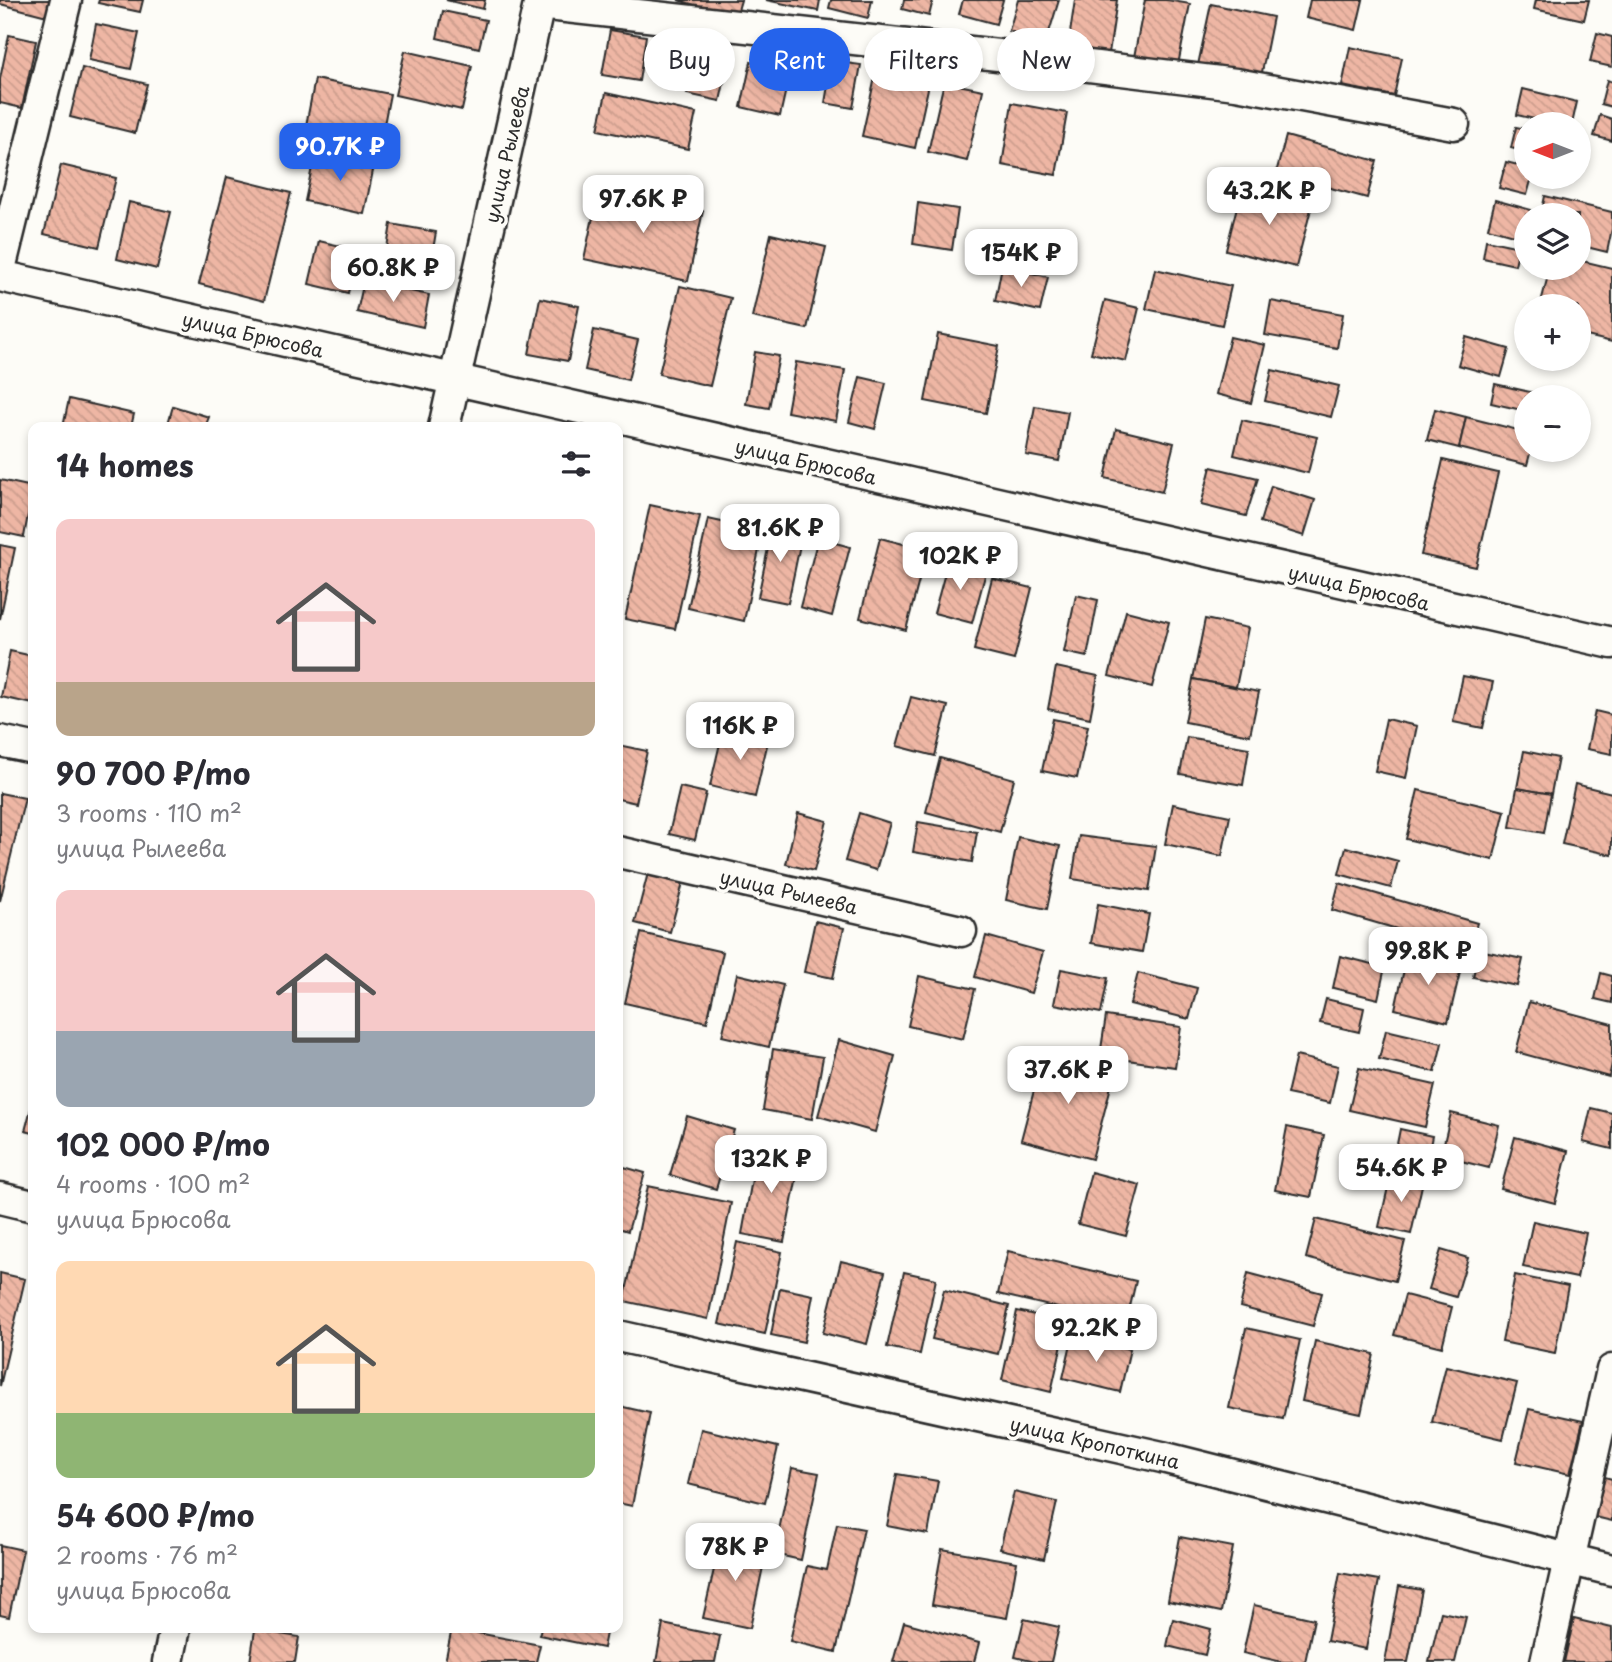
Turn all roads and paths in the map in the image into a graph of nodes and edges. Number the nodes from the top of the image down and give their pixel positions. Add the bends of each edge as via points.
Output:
1 (66, 0) edge
2 (540, 2) edge
3 (1454, 124) dead end
4 (0, 269) edge
5 (0, 276) edge
6 (455, 381) junction
7 (445, 422) edge
8 (1612, 643) edge
9 (0, 741) edge
10 (28, 747) edge
11 (623, 853) edge
12 (961, 931) dead end
13 (0, 1198) edge
14 (28, 1205) edge
15 (623, 1337) edge
16 (1612, 1370) edge
17 (1569, 1560) junction
18 (1612, 1570) edge
19 (174, 1633) edge
20 (168, 1662) edge
21 (1546, 1662) edge

1 - 4 street
2 - 3 street, улица Рылеева via 1236,84
2 - 6 street, улица Рылеева
5 - 6 street, улица Брюсова
6 - 7 street, улица Рылеева
6 - 8 street, улица Брюсова
9 - 10 street
11 - 12 street, улица Рылеева
13 - 14 street
15 - 17 street, улица Кропоткина via 1162,1457
16 - 17 street
17 - 18 street, улица Кропоткина
17 - 21 street
19 - 20 street

